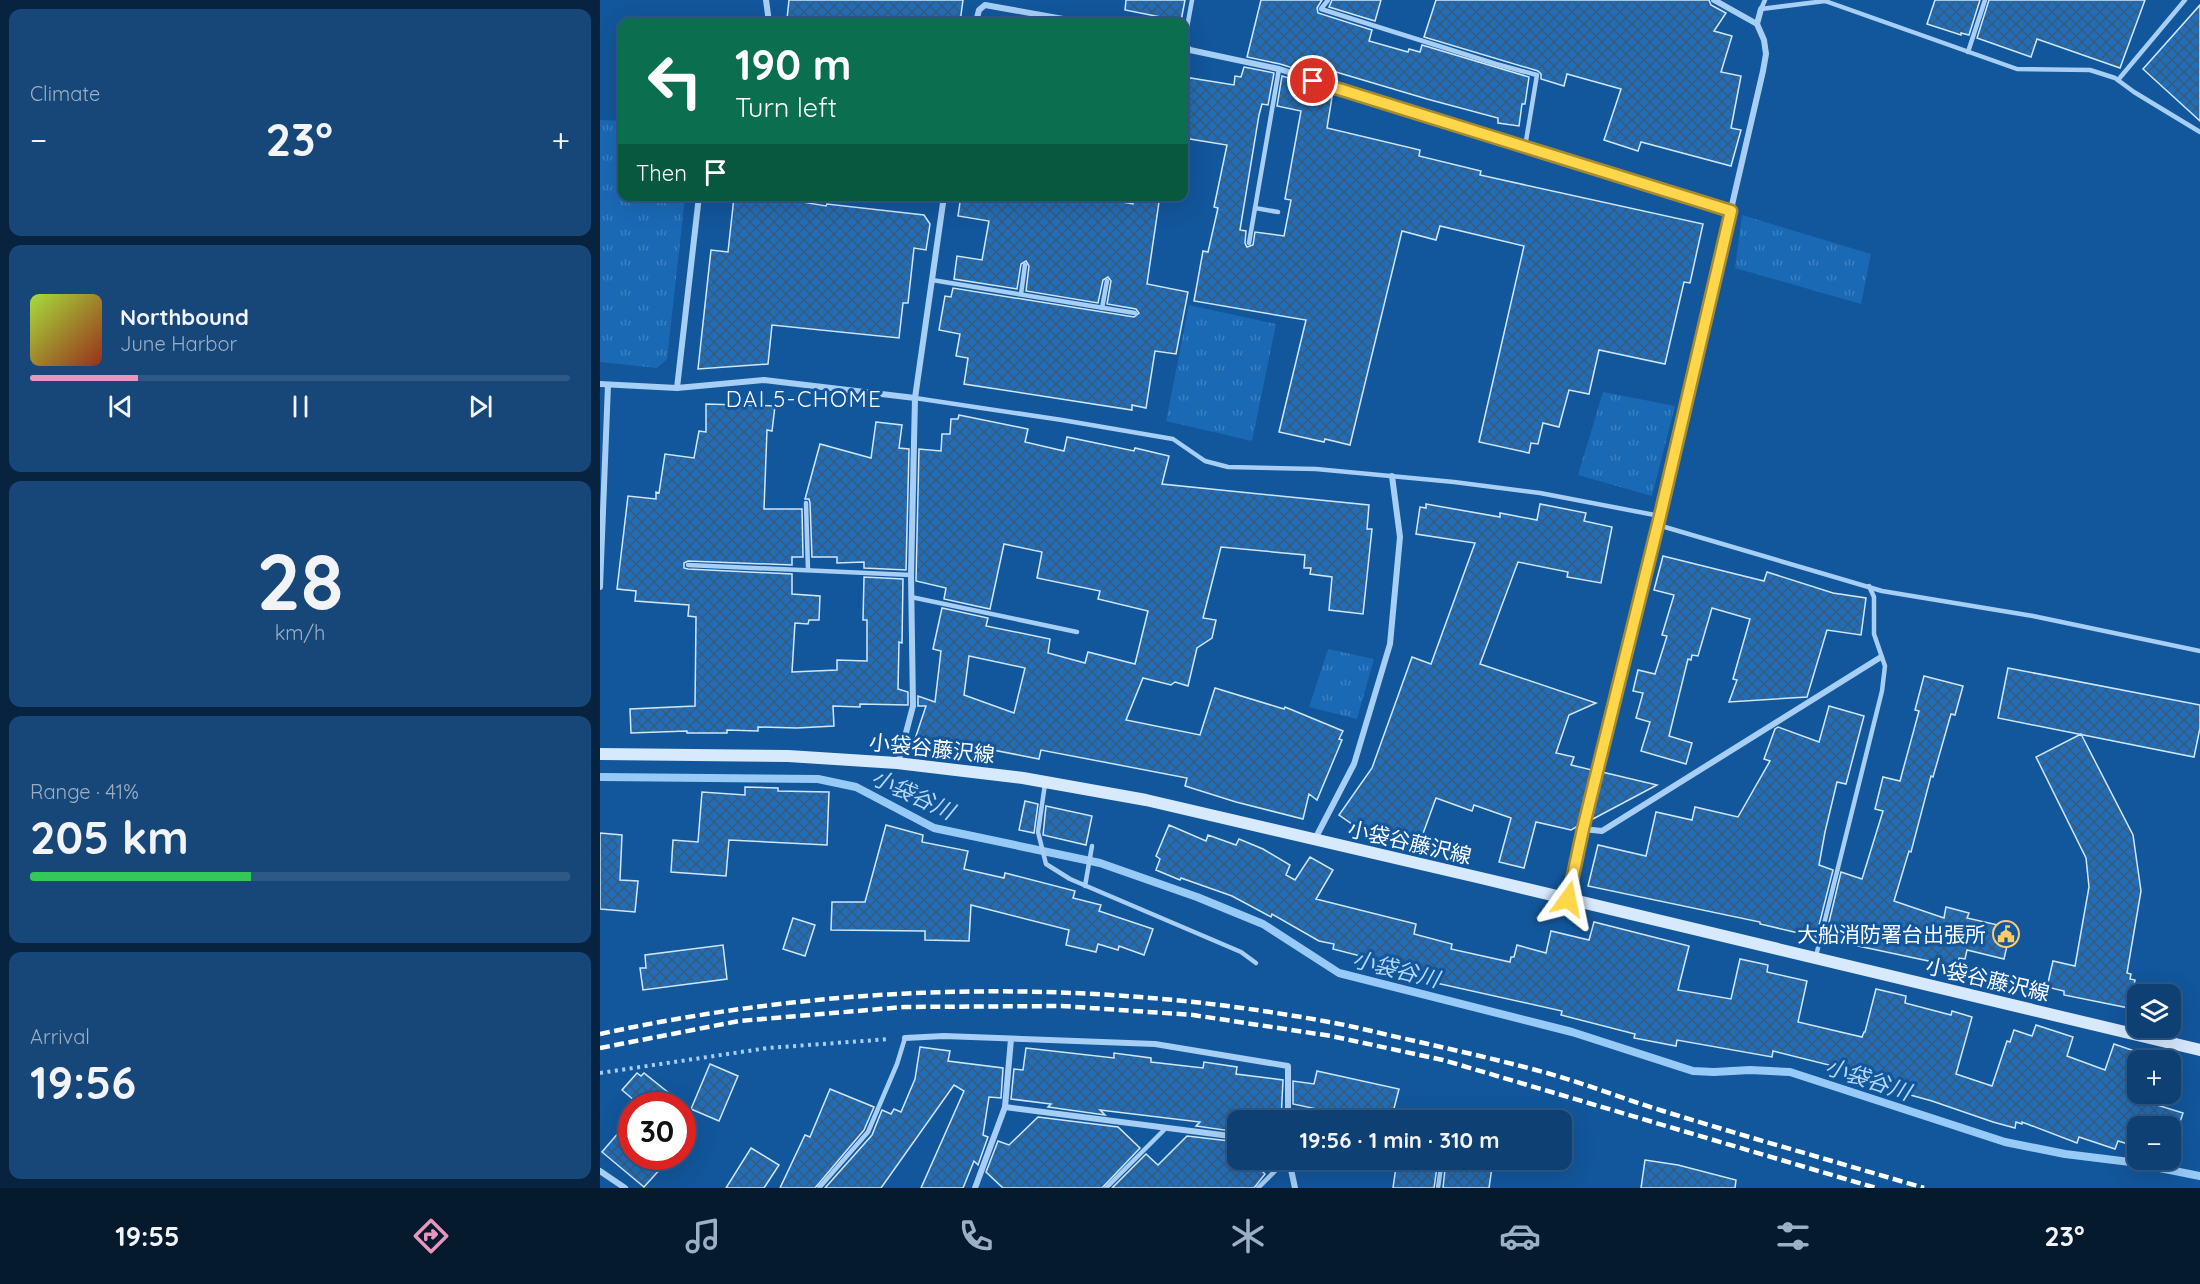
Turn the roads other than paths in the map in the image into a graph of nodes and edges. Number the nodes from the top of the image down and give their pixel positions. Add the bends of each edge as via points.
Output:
1 (766, 0) edge
2 (1192, 0) edge
3 (1328, 0) edge
4 (1714, 0) edge
5 (1765, 0) edge
6 (1985, 0) edge
7 (2185, 0) edge
8 (1761, 9) junction
9 (768, 18) edge
10 (977, 18) edge
11 (1058, 18) edge
12 (1188, 22) edge
13 (1757, 24) junction
14 (1188, 47) edge
15 (1968, 52) junction
16 (1279, 69) junction
17 (2118, 80) junction
18 (2200, 132) edge
19 (1525, 147) junction
20 (698, 201) edge
21 (943, 201) edge
22 (1255, 208) junction
23 (1731, 211) junction
24 (1278, 212) dead end
25 (1249, 243) dead end
26 (1025, 265) dead end
27 (932, 280) junction
28 (1107, 281) dead end
29 (1021, 294) junction
30 (1102, 308) junction
31 (1135, 313) dead end
32 (600, 384) edge
33 (608, 385) junction
34 (677, 388) junction
35 (915, 398) junction
36 (1392, 476) junction
37 (806, 503) dead end
38 (1660, 516) junction
39 (1658, 525) junction
40 (688, 565) dead end
41 (808, 570) junction
42 (911, 575) junction
43 (1869, 586) junction
44 (600, 587) edge
45 (911, 597) junction
46 (1077, 632) dead end
47 (2200, 651) edge
48 (1881, 657) junction
49 (600, 754) edge
50 (897, 763) junction
51 (1046, 782) junction
52 (1583, 829) junction
53 (1314, 839) junction
54 (1092, 846) dead end
55 (1085, 886) junction
56 (1568, 899) junction
57 (1815, 958) junction
58 (1256, 963) dead end
59 (906, 1038) joint
60 (1011, 1039) junction
61 (2200, 1050) edge
62 (1005, 1107) junction
63 (1288, 1110) edge
64 (1165, 1129) junction
65 (1227, 1136) edge
66 (1277, 1170) edge
67 (1290, 1170) edge
68 (1441, 1170) edge
69 (600, 1171) edge
70 (625, 1188) edge
71 (819, 1188) edge
72 (975, 1188) edge
73 (1106, 1188) edge
74 (1258, 1188) edge
75 (1295, 1188) edge
76 (1438, 1188) edge

1 - 9 street
2 - 12 lane
3 - 19 lane via 1321,9 1537,75
4 - 13 street
5 - 8 lane
6 - 15 lane
7 - 17 lane
8 - 13 street
8 - 15 lane via 1825,1
10 - 11 street via 985,5
13 - 23 street via 1766,54
14 - 16 street
15 - 17 lane via 2017,69 2090,70
16 - 19 street
16 - 22 lane
17 - 18 lane
19 - 23 street
20 - 34 street
21 - 27 street
22 - 24 lane
22 - 25 lane
23 - 38 street
26 - 29 lane
27 - 29 lane
27 - 35 street
28 - 30 lane
29 - 30 lane
30 - 31 lane
32 - 33 street
33 - 34 street
33 - 44 street
34 - 35 street via 764,380
35 - 36 lane via 1173,439 1205,461 1228,467
35 - 42 street
36 - 38 lane via 1540,493
36 - 53 street via 1400,537 1390,644 1354,764
37 - 41 lane
38 - 39 street
39 - 43 lane
39 - 52 street
40 - 41 lane
41 - 42 lane
42 - 45 street
43 - 47 lane
43 - 48 lane via 1874,597 1874,634
45 - 46 lane
45 - 50 street via 913,706
48 - 52 street via 1602,831
48 - 57 lane via 1885,666 1882,691
49 - 50 main road, 小袋谷藤沢線 via 788,756
50 - 51 main road, 小袋谷藤沢線
51 - 53 main road, 小袋谷藤沢線 via 1146,800
51 - 55 lane via 1038,832 1046,864
52 - 56 street
53 - 56 main road, 小袋谷藤沢線
54 - 55 lane
55 - 58 lane via 1233,948
56 - 57 main road, 小袋谷藤沢線
57 - 61 main road, 小袋谷藤沢線
59 - 60 street
59 - 71 lane via 868,1132
60 - 62 street
60 - 63 street via 1155,1044 1288,1066
62 - 64 street
62 - 72 street
64 - 65 street
64 - 73 lane
66 - 74 lane
67 - 75 street
68 - 76 lane
69 - 70 street

